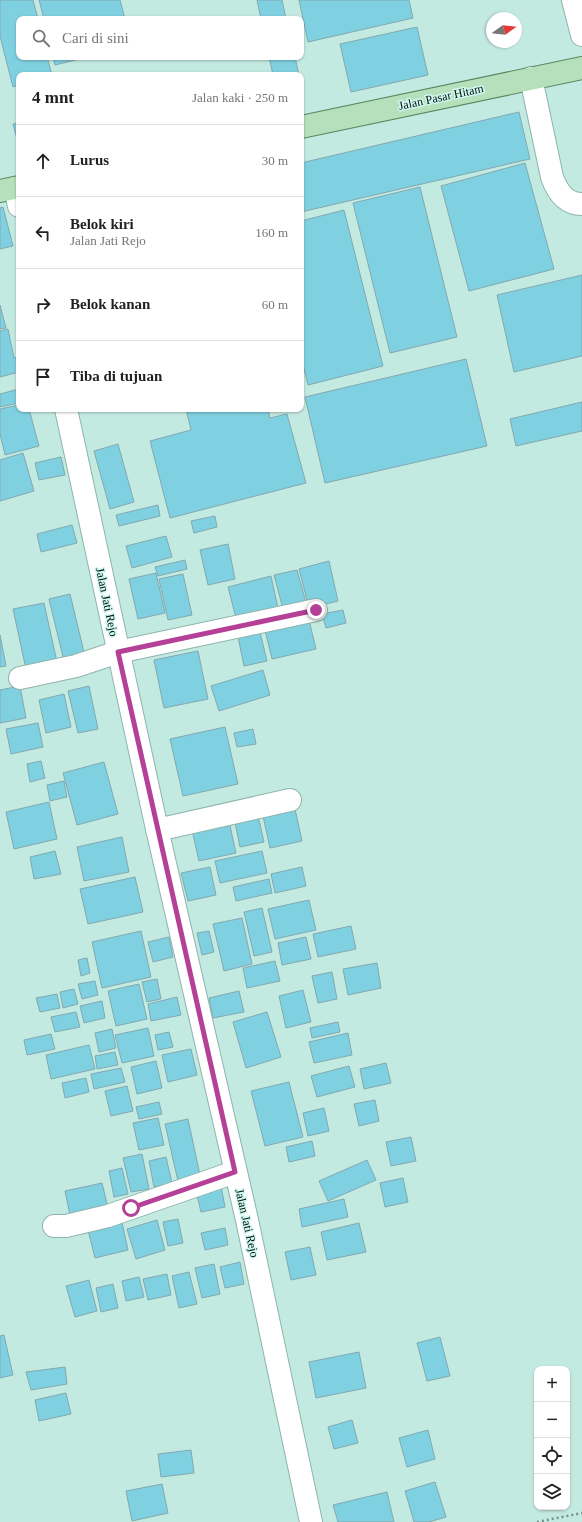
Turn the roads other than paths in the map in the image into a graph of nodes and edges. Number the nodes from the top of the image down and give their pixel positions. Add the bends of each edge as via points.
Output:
1 (573, 0) edge
2 (582, 35) edge
3 (582, 68) edge
4 (531, 78) junction
5 (304, 126) edge
6 (582, 204) edge
7 (67, 412) edge
8 (316, 610) dead end
9 (118, 652) junction
10 (20, 678) dead end
11 (290, 800) dead end
12 (157, 830) junction
13 (237, 1180) junction
14 (54, 1226) dead end
15 (311, 1522) edge

1 - 2 street
3 - 4 main road, Jalan Pasar Hitam
4 - 5 main road, Jalan Pasar Hitam
4 - 6 street via 557,190 566,200
7 - 9 street, Jalan Jati Rejo
8 - 9 street
9 - 10 street via 76,666
9 - 12 street, Jalan Jati Rejo
11 - 12 street
12 - 13 street, Jalan Jati Rejo
13 - 14 street via 108,1216 66,1226
13 - 15 street, Jalan Jati Rejo

